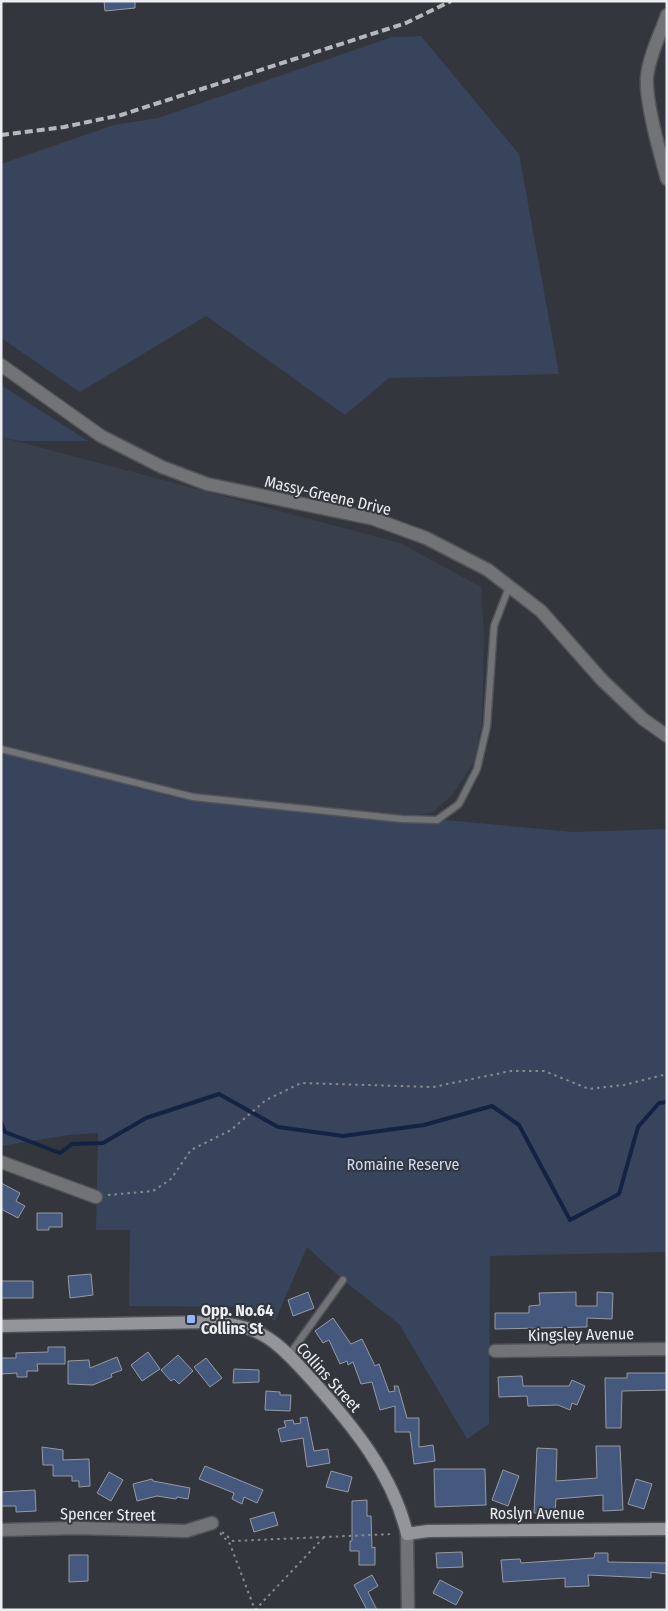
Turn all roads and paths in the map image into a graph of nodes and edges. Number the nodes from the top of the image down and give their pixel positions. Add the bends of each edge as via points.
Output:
1 (667, 15) edge
2 (667, 179) edge
3 (1, 365) edge
4 (510, 586) junction
5 (667, 736) edge
6 (1, 749) edge
7 (667, 1074) edge
8 (1, 1162) edge
9 (96, 1197) joint
10 (343, 1280) dead end
11 (1, 1326) edge
12 (667, 1349) edge
13 (495, 1351) dead end
14 (289, 1355) junction
15 (212, 1523) junction
16 (667, 1529) edge
17 (1, 1530) edge
18 (407, 1534) junction
19 (325, 1536) junction
20 (255, 1610) edge
21 (408, 1610) edge

1 - 2 street via 647,78
3 - 4 street, Massy-Greene Drive via 101,436 162,467 207,484 374,519 426,538 488,570
4 - 5 street, Massy-Greene Drive via 541,611 629,706
4 - 6 lane via 494,626 487,726 477,769 459,804 437,820 193,797
7 - 9 path via 624,1085 589,1089 544,1071 511,1071 433,1087 301,1083 266,1100 231,1130 190,1150 171,1179 153,1191
8 - 9 street
10 - 14 lane
11 - 14 street, Collins Street via 173,1321 239,1324 268,1337
12 - 13 street, Kingsley Avenue
14 - 18 street, Collins Street via 348,1420 394,1491
15 - 17 street, Spencer Street via 186,1530
15 - 19 path via 233,1541
15 - 20 path via 230,1544
16 - 18 street, Roslyn Avenue via 428,1531
18 - 19 path
18 - 21 street, Collins Street
19 - 20 path

